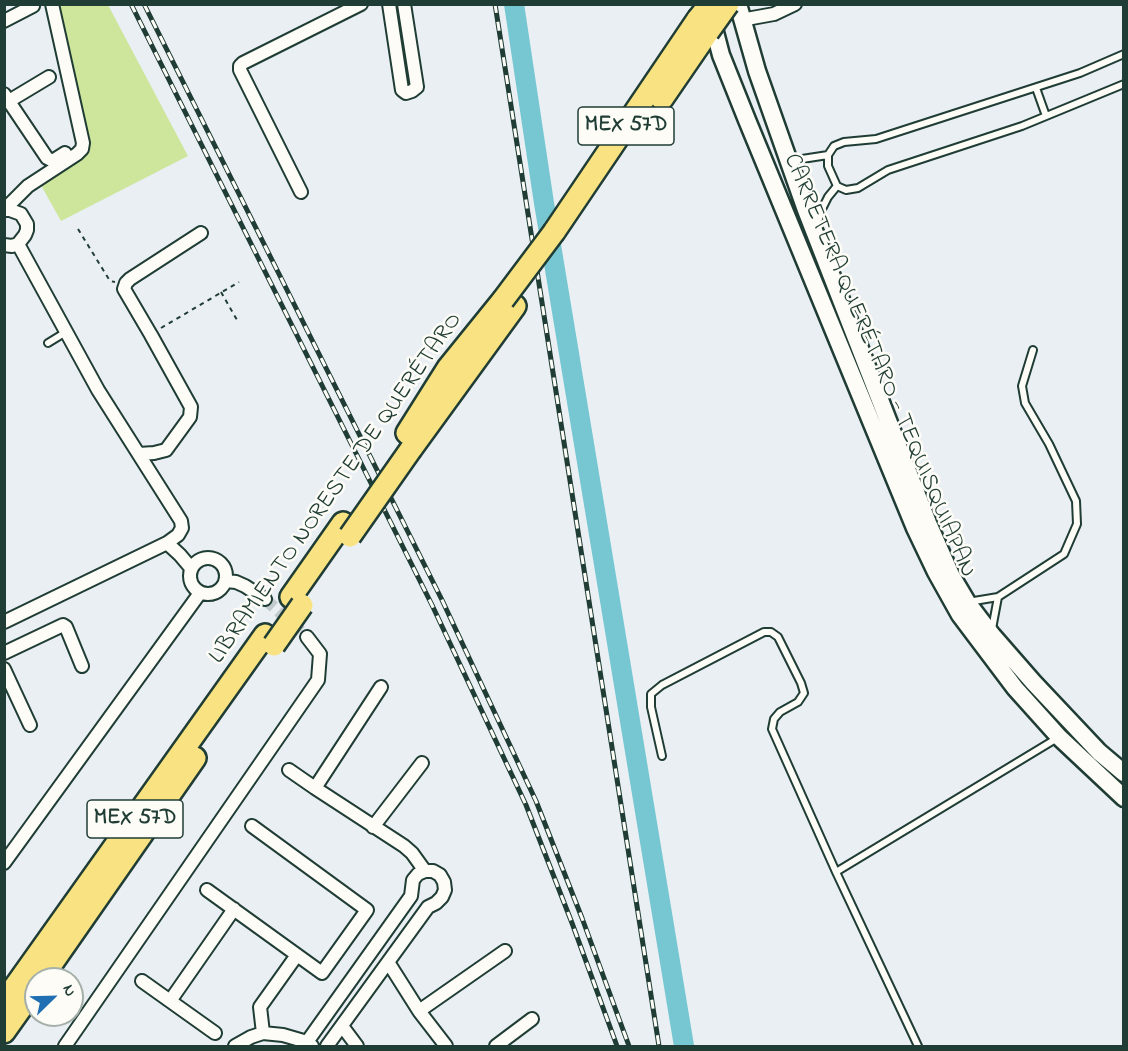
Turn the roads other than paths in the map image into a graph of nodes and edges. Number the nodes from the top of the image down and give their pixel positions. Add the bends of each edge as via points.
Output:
1 (52, 4) edge
2 (360, 4) edge
3 (389, 4) edge
4 (404, 4) edge
5 (795, 4) edge
6 (33, 6) dead end
7 (736, 10) edge
8 (706, 15) edge
9 (4, 21) edge
10 (1124, 54) edge
11 (49, 77) dead end
12 (1124, 84) edge
13 (1035, 88) junction
14 (7, 97) edge
15 (1046, 116) junction
16 (69, 150) dead end
17 (828, 155) junction
18 (789, 161) junction
19 (837, 186) junction
20 (301, 192) dead end
21 (4, 210) edge
22 (201, 233) dead end
23 (815, 235) junction
24 (18, 244) junction
25 (4, 245) edge
26 (66, 332) junction
27 (48, 343) dead end
28 (1032, 350) dead end
29 (139, 454) junction
30 (167, 543) junction
31 (191, 568) junction
32 (226, 581) junction
33 (200, 593) junction
34 (998, 597) junction
35 (265, 599) tunnel mouth
36 (967, 602) junction
37 (4, 622) edge
38 (992, 635) junction
39 (307, 637) tunnel mouth
40 (270, 640) junction
41 (4, 653) edge
42 (82, 666) dead end
43 (4, 669) edge
44 (381, 687) dead end
45 (30, 724) dead end
46 (1059, 737) junction
47 (662, 756) dead end
48 (422, 763) dead end
49 (289, 770) dead end
50 (1124, 773) edge
51 (315, 788) junction
52 (1124, 798) edge
53 (252, 826) dead end
54 (373, 826) junction
55 (4, 863) edge
56 (425, 870) junction
57 (836, 872) junction
58 (207, 890) dead end
59 (411, 896) junction
60 (428, 907) junction
61 (234, 909) junction
62 (505, 951) dead end
63 (297, 955) junction
64 (388, 962) junction
65 (49, 967) edge
66 (142, 981) dead end
67 (170, 1001) junction
68 (4, 1002) edge
69 (24, 1004) edge
70 (419, 1011) junction
71 (532, 1019) dead end
72 (342, 1026) junction
73 (4, 1032) edge
74 (263, 1033) junction
75 (215, 1034) dead end
76 (310, 1044) edge
77 (65, 1047) edge
78 (235, 1047) edge
79 (327, 1047) edge
80 (357, 1047) edge
81 (446, 1047) edge
82 (496, 1047) edge
83 (918, 1047) edge

1 - 21 street via 82,149 28,186
2 - 20 street via 240,66
3 - 4 street via 402,90 406,93 417,87
5 - 7 street via 774,14
6 - 9 street
7 - 8 highway, LIBRAMIENTO NORESTE DE QUERÉTARO / MEX 57D, bridge
7 - 18 main road, CARRETERA QUERÉTARO - TEQUISQUIAPAN
8 - 40 highway, LIBRAMIENTO NORESTE DE QUERÉTARO / MEX 57D, bridge via 559,236
8 - 46 main road, CARRETERA QUERÉTARO - TEQUISQUIAPAN via 936,572 960,615 1015,688
10 - 13 lane
11 - 14 street
12 - 15 lane
13 - 15 lane
13 - 17 lane via 876,139 844,142 834,146
14 - 16 street via 47,158 54,160
15 - 19 lane via 888,170 858,188 846,190
17 - 18 lane
17 - 19 lane via 828,166
18 - 23 main road, CARRETERA QUERÉTARO - TEQUISQUIAPAN
19 - 23 lane via 822,209
21 - 24 street via 21,214 27,224 26,235
22 - 29 street via 130,279 124,290 191,407 190,417 166,450
23 - 36 main road, CARRETERA QUERÉTARO - TEQUISQUIAPAN via 928,523
24 - 25 street
24 - 26 street
26 - 27 lane
26 - 29 street
28 - 34 lane via 1022,386 1025,403 1076,501 1077,524 1064,554
29 - 30 street via 182,521 178,535
30 - 31 street
30 - 37 street
31 - 32 street via 202,559 216,560 222,564
31 - 33 street via 190,582
32 - 33 street via 213,594
32 - 35 street via 245,586
33 - 55 street
34 - 36 lane
34 - 38 lane
36 - 38 main road, CARRETERA QUERÉTARO - TEQUISQUIAPAN
38 - 50 main road, CARRETERA QUERÉTARO - TEQUISQUIAPAN
39 - 77 street via 320,654 318,680
40 - 65 highway, LIBRAMIENTO NORESTE DE QUERÉTARO / MEX 57D
40 - 68 highway, LIBRAMIENTO NORESTE DE QUERÉTARO / MEX 57D
41 - 42 street via 63,625
43 - 45 street
44 - 51 street
46 - 52 main road, CARRETERA QUERÉTARO - TEQUISQUIAPAN
46 - 57 lane
47 - 57 lane via 651,694 764,632 771,632 778,637 804,693 798,702 780,712 772,729
48 - 54 street
49 - 51 street
51 - 54 street
53 - 63 street via 367,910 322,973
54 - 56 street via 404,846
56 - 59 street via 413,880
56 - 60 street via 440,875 445,890
57 - 83 lane
58 - 61 street
59 - 60 street
59 - 76 street
60 - 64 street
61 - 63 street
61 - 67 street
62 - 70 street
63 - 74 street via 260,1008
64 - 70 street
64 - 72 street
66 - 67 street
67 - 75 street
69 - 73 highway
70 - 81 street
71 - 82 street
72 - 79 street
72 - 80 street
74 - 76 street
74 - 78 street

